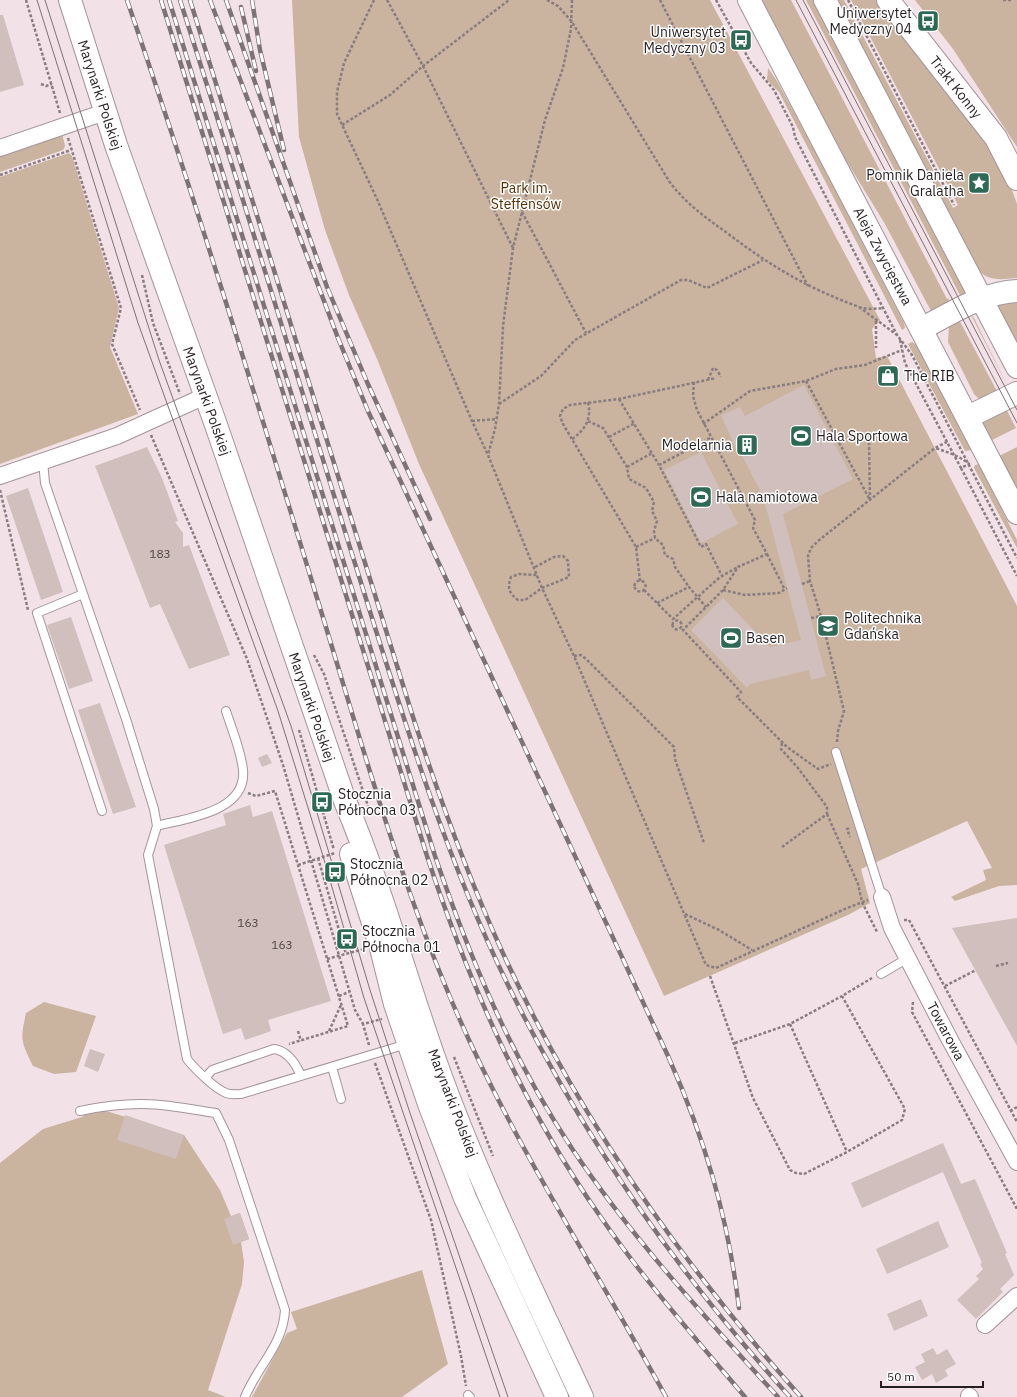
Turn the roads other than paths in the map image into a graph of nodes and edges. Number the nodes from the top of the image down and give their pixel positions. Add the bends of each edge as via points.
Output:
1 (70, 0) edge
2 (749, 0) edge
3 (825, 0) edge
4 (888, 0) edge
5 (105, 112) junction
6 (0, 148) edge
7 (1017, 179) edge
8 (1017, 291) edge
9 (980, 298) junction
10 (921, 329) junction
11 (1017, 367) edge
12 (1017, 393) edge
13 (205, 396) junction
14 (968, 417) junction
15 (43, 461) junction
16 (0, 476) edge
17 (1017, 513) edge
18 (83, 594) junction
19 (226, 711) dead end
20 (836, 752) road end
21 (345, 801) junction
22 (102, 811) dead end
23 (157, 826) junction
24 (882, 897) joint
25 (908, 958) junction
26 (881, 974) road end
27 (418, 1041) junction
28 (332, 1067) junction
29 (301, 1076) junction
30 (206, 1077) junction
31 (340, 1099) dead end
32 (80, 1111) dead end
33 (1017, 1162) edge
34 (1017, 1296) edge
35 (985, 1325) dead end
36 (245, 1397) edge
37 (557, 1397) edge
38 (582, 1397) edge

1 - 5 main road, Marynarki Polskiej
2 - 10 main road, Aleja Zwycięstwa
3 - 9 main road
4 - 7 main road, Trakt Konny via 996,138
5 - 6 street
5 - 13 main road, Marynarki Polskiej
8 - 9 main road via 999,292
9 - 10 main road
9 - 11 main road
10 - 14 main road, Aleja Zwycięstwa
12 - 14 main road
13 - 15 street via 117,436
13 - 21 main road, Marynarki Polskiej
14 - 17 main road, Aleja Zwycięstwa
15 - 16 street
15 - 18 lane via 45,483
18 - 22 lane via 37,613
18 - 23 lane via 126,719
19 - 23 lane via 243,768 238,794 223,807
20 - 24 lane
21 - 27 main road, Marynarki Polskiej via 362,842
21 - 27 main road, Marynarki Polskiej via 348,843 381,948 398,1014
23 - 30 lane via 148,855 184,1045 187,1059
24 - 25 street, Towarowa via 889,919
25 - 26 lane
25 - 33 street, Towarowa
27 - 28 lane
27 - 37 main road, Marynarki Polskiej via 429,1104 466,1198
27 - 38 main road, Marynarki Polskiej via 436,1064 502,1226
28 - 29 lane
28 - 31 lane
29 - 30 lane via 232,1095 221,1090
29 - 30 lane via 290,1058 282,1051 274,1049 212,1070
32 - 36 lane via 102,1106 148,1105 216,1114 229,1140 285,1310 281,1335
34 - 35 street

